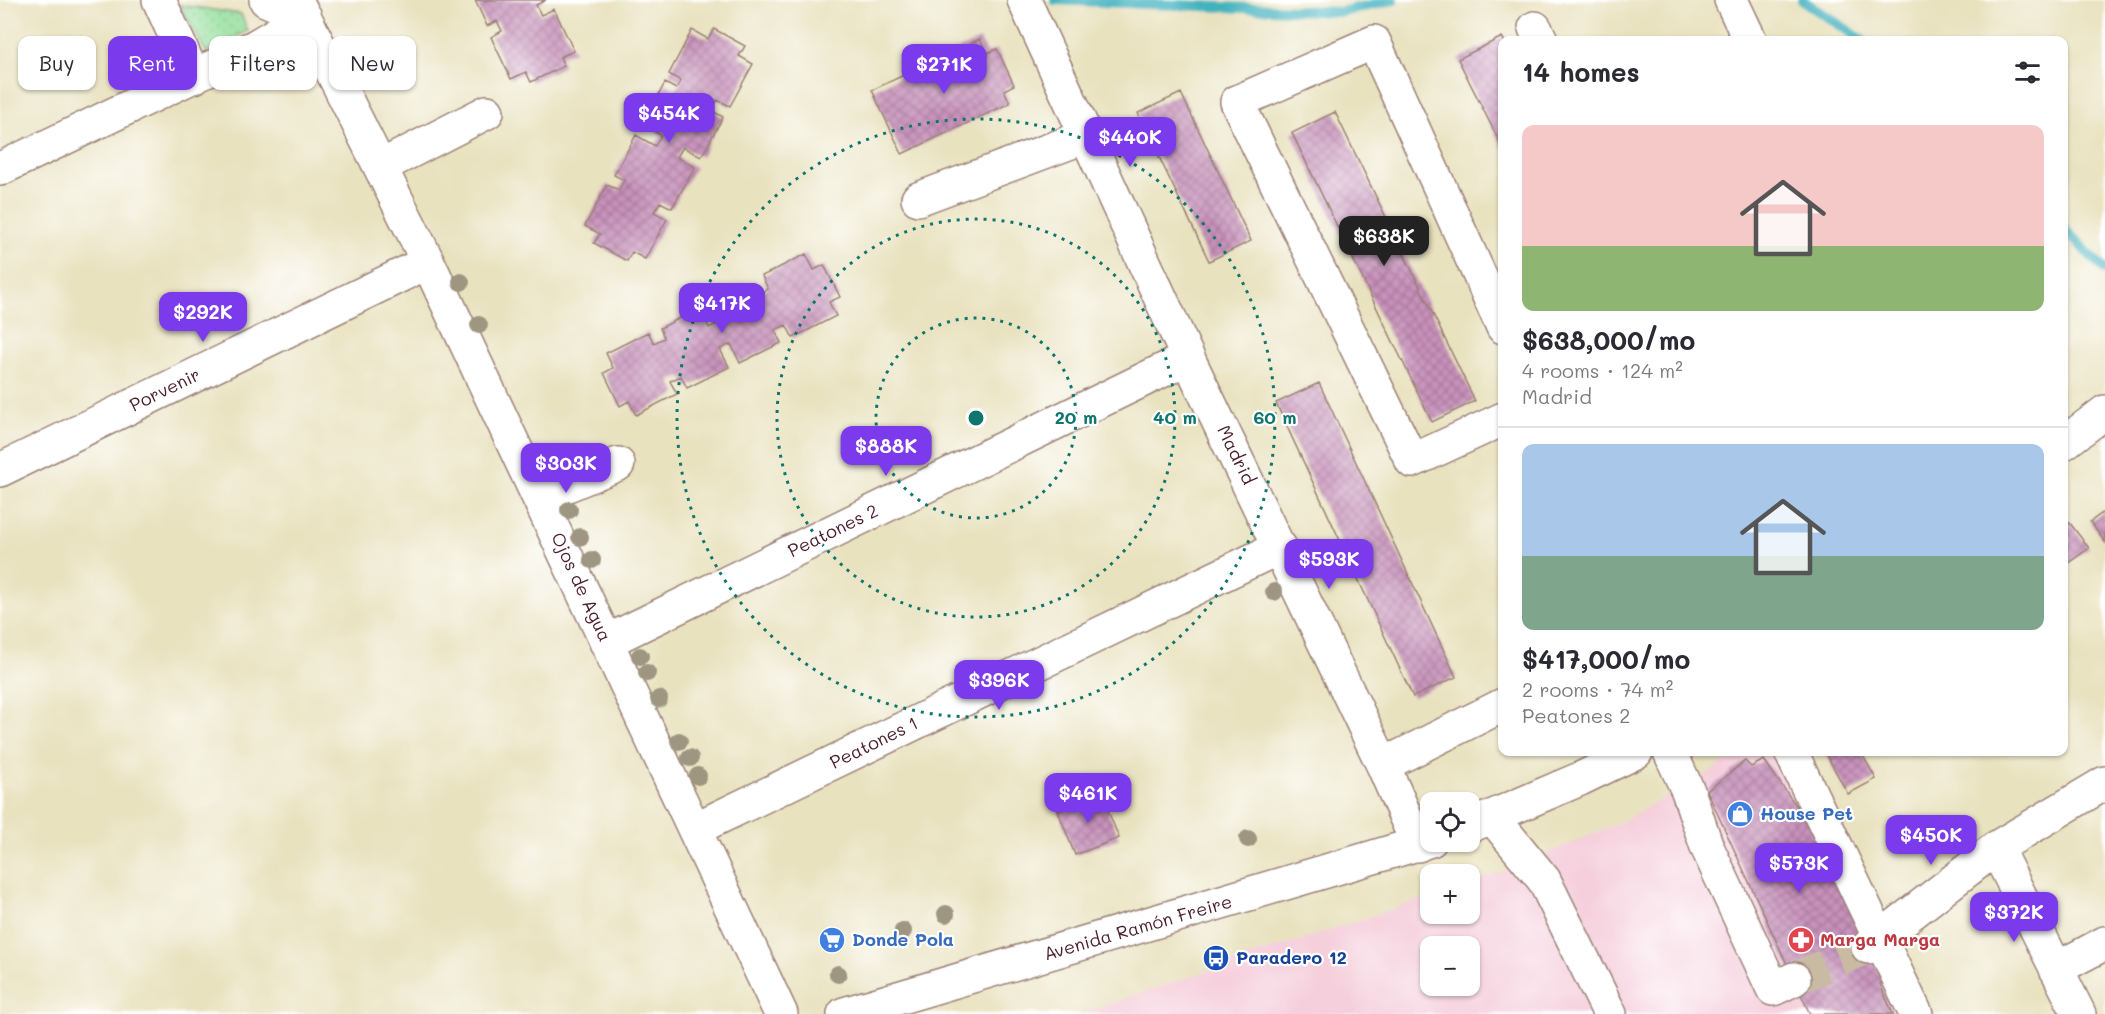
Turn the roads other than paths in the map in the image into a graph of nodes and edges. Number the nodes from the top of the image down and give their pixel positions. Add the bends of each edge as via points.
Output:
1 (159, 0) edge
2 (266, 0) edge
3 (1024, 0) edge
4 (1731, 0) edge
5 (301, 9) edge
6 (175, 36) edge
7 (1748, 36) edge
8 (197, 76) edge
9 (167, 90) edge
10 (487, 112) dead end
11 (1087, 136) junction
12 (380, 167) junction
13 (0, 169) edge
14 (918, 199) dead end
15 (428, 262) junction
16 (1498, 316) edge
17 (1188, 358) junction
18 (2105, 412) edge
19 (1498, 421) edge
20 (2068, 440) edge
21 (618, 464) dead end
22 (0, 470) edge
23 (539, 497) junction
24 (1280, 548) junction
25 (606, 642) junction
26 (1498, 708) edge
27 (1627, 756) edge
28 (1672, 756) edge
29 (1793, 756) edge
30 (1383, 765) junction
31 (2105, 783) edge
32 (1482, 822) edge
33 (695, 829) junction
34 (1420, 835) edge
35 (1420, 844) edge
36 (1996, 848) junction
37 (1882, 936) junction
38 (2105, 943) edge
39 (2056, 969) junction
40 (1794, 979) tunnel mouth
41 (781, 1014) edge
42 (844, 1014) edge
43 (1610, 1014) edge
44 (1916, 1014) edge
45 (2079, 1014) edge

1 - 6 street
2 - 5 street
3 - 11 street, Madrid
4 - 7 street
5 - 8 street via 256,46
5 - 12 street, Ojos de Agua
9 - 13 street
10 - 12 street
11 - 14 street
11 - 17 street, Madrid
12 - 15 street, Ojos de Agua
15 - 22 street, Porvenir
15 - 23 street, Ojos de Agua
16 - 19 street via 1374,42 1236,102 1412,461
17 - 24 street, Madrid
17 - 25 street, Peatones 2
18 - 20 street
21 - 23 street
23 - 25 street, Ojos de Agua
24 - 30 street, Madrid
24 - 33 street, Peatones 1
25 - 33 street, Ojos de Agua
26 - 30 street
27 - 32 street
28 - 40 street via 1707,848 1773,989
29 - 37 street
30 - 34 street, Madrid
31 - 36 street
32 - 43 street via 1544,880
33 - 41 street, Ojos de Agua
35 - 42 street, Avenida Ramón Freire
36 - 37 street
36 - 39 street
37 - 44 street
38 - 39 street
39 - 45 street

